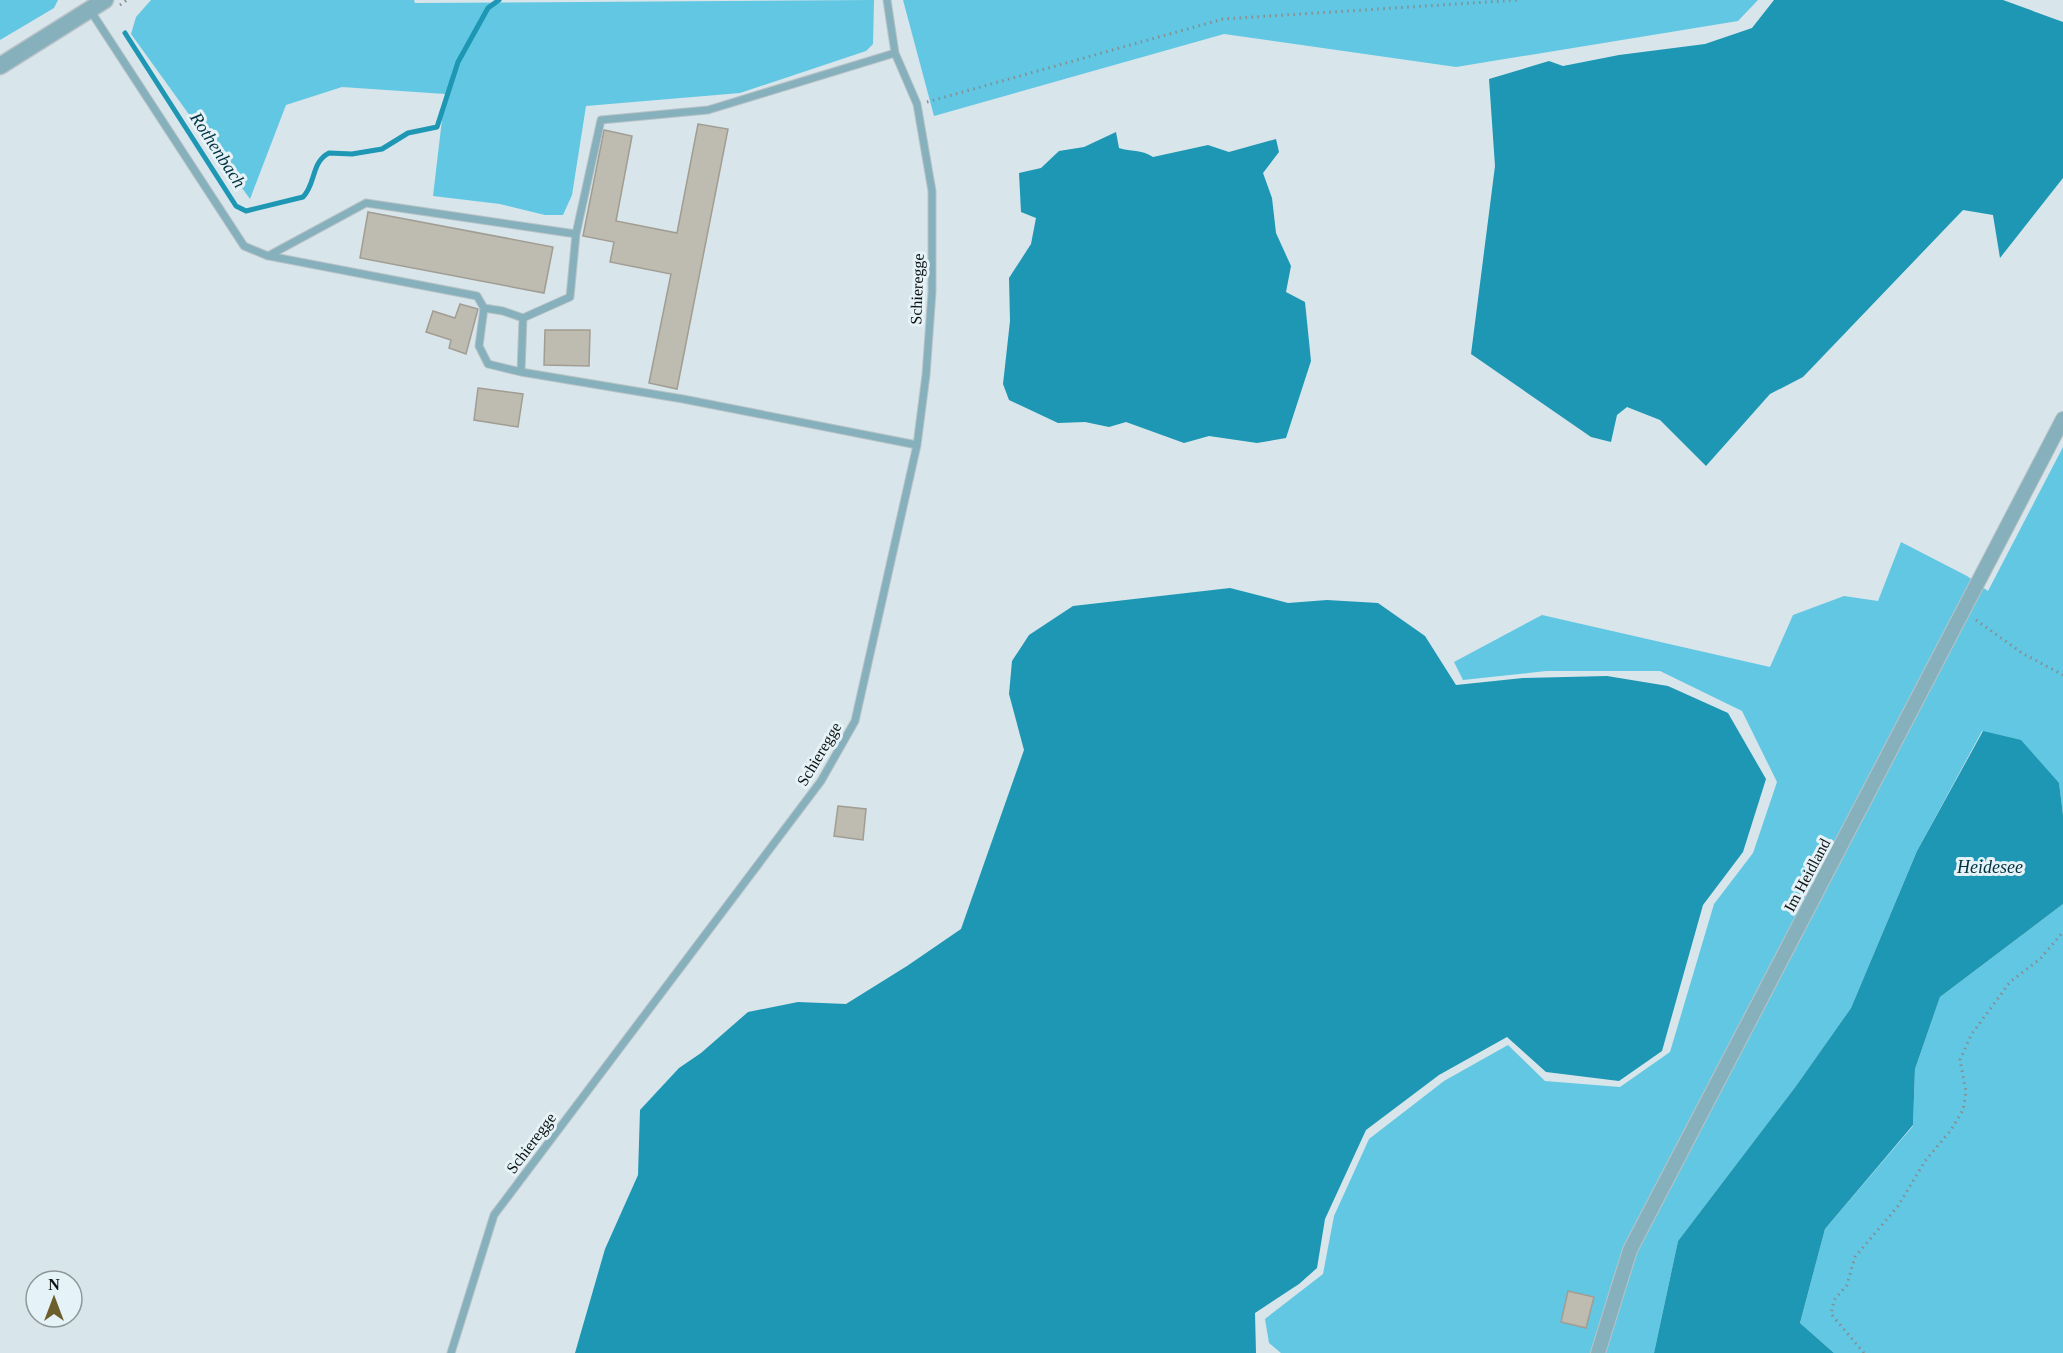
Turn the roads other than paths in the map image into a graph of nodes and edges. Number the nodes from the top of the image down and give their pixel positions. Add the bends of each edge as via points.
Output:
1 (105, 0) edge
2 (887, 0) edge
3 (90, 10) junction
4 (895, 53) junction
5 (0, 66) edge
6 (576, 234) junction
7 (268, 256) junction
8 (484, 308) junction
9 (523, 318) junction
10 (521, 372) junction
11 (2063, 419) edge
12 (917, 445) junction
13 (451, 1353) edge
14 (1598, 1353) edge

1 - 3 street
2 - 4 lane, Schieregge
3 - 5 street
3 - 7 lane via 244,246
4 - 6 lane via 708,110 601,120
4 - 12 lane, Schieregge via 917,105 932,191 932,292 927,375
6 - 7 lane via 366,202
6 - 9 lane via 570,297
7 - 8 lane via 477,296
8 - 9 lane
8 - 10 lane via 479,346 488,364
9 - 10 lane
10 - 12 lane
11 - 14 street, Im Heidland via 1630,1250
12 - 13 lane, Schieregge via 855,721 821,781 494,1215

